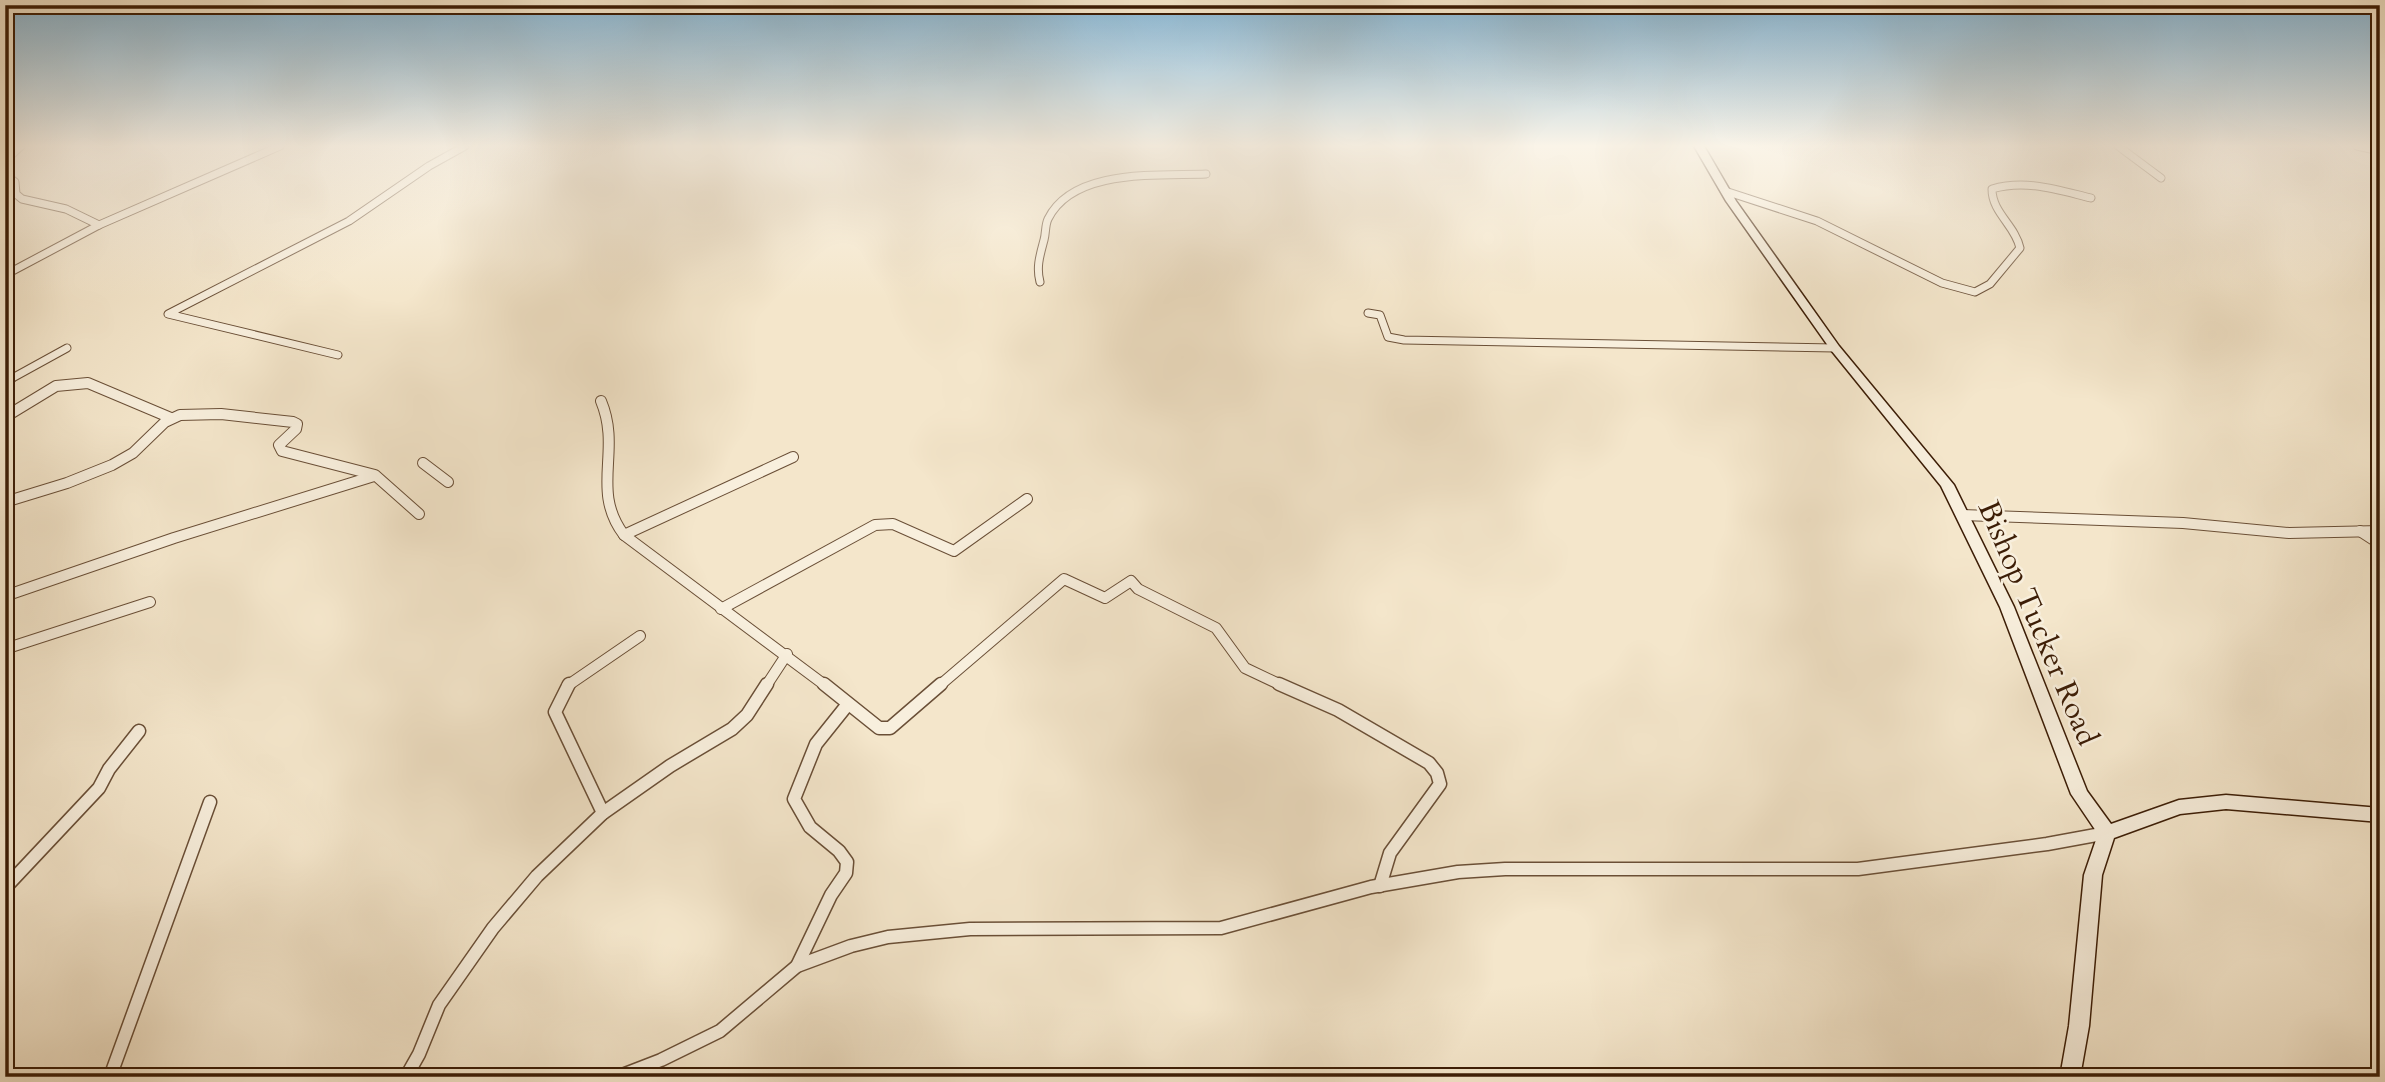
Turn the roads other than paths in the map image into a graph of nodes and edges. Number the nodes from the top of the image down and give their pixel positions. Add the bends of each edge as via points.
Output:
1 (19, 196) edge
2 (164, 196) edge
3 (385, 196) edge
4 (1068, 196) edge
5 (1729, 196) edge
6 (1742, 196) edge
7 (1993, 196) edge
8 (2083, 196) edge
9 (2091, 198) dead end
10 (99, 225) junction
11 (5, 275) edge
12 (1040, 282) dead end
13 (1368, 313) dead end
14 (67, 348) dead end
15 (1835, 348) junction
16 (338, 355) dead end
17 (5, 382) edge
18 (601, 401) dead end
19 (5, 417) edge
20 (171, 418) junction
21 (793, 457) dead end
22 (423, 463) dead end
23 (375, 475) junction
24 (448, 482) dead end
25 (1027, 499) dead end
26 (5, 502) edge
27 (419, 514) dead end
28 (1962, 515) junction
29 (2358, 530) junction
30 (2380, 531) edge
31 (624, 535) junction
32 (2380, 544) edge
33 (5, 596) edge
34 (150, 602) dead end
35 (721, 609) junction
36 (640, 636) dead end
37 (5, 645) edge
38 (787, 654) junction
39 (848, 704) junction
40 (139, 731) dead end
41 (210, 802) dead end
42 (603, 813) junction
43 (2380, 814) edge
44 (2106, 833) junction
45 (1380, 886) junction
46 (5, 888) edge
47 (797, 966) junction
48 (110, 1077) edge
49 (406, 1077) edge
50 (617, 1077) edge
51 (2070, 1077) edge

1 - 10 street via 66,209
2 - 10 street
3 - 16 street via 349,221 168,314
4 - 12 street via 1047,220 1036,265
5 - 15 main road, Bishop Tucker Road
6 - 7 street via 1817,220 1942,283 1975,292 1990,284 2020,248
8 - 9 street
10 - 11 street
13 - 15 street via 1380,316 1388,337 1404,340
14 - 17 street
15 - 28 main road, Bishop Tucker Road via 1929,460
18 - 31 street via 610,434 607,503
19 - 20 street via 56,386 88,383
20 - 23 street via 202,415 293,422 296,429 279,445 282,451
20 - 26 street via 126,457 86,476
21 - 31 street
22 - 24 street
23 - 27 street
23 - 33 street
25 - 35 street via 954,551 893,524 875,525
28 - 29 street via 2171,522 2289,533
28 - 44 main road, Bishop Tucker Road via 2007,607 2080,794
29 - 30 street
29 - 32 street
31 - 35 street
34 - 37 street
35 - 38 street
36 - 42 street via 566,685 555,712
38 - 39 street
38 - 42 street via 747,715 732,729
39 - 45 street via 879,728 890,728 1060,581 1069,580 1105,598 1131,581 1138,589 1216,628 1245,668 1338,710 1429,763 1440,784 1390,853
39 - 47 street via 816,744 794,799 810,827 847,862 846,873
40 - 46 street via 99,788
41 - 48 street
42 - 49 street via 537,876 493,928 439,1005
43 - 44 main road via 2226,802 2179,807
44 - 45 street via 1858,869 1505,869
44 - 51 main road via 2093,875
45 - 47 street via 1221,928 970,929 888,937
47 - 50 street via 720,1031

